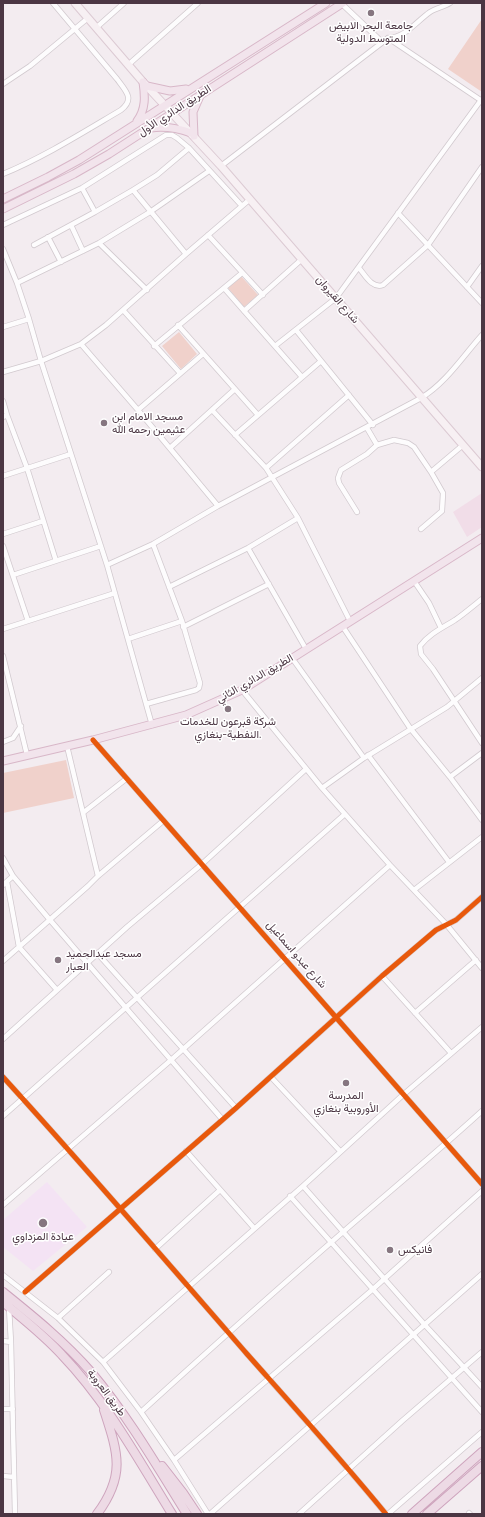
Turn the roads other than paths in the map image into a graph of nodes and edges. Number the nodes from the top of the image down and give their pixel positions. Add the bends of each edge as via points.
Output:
1 (54, 3) edge
2 (75, 3) edge
3 (115, 3) edge
4 (124, 3) edge
5 (198, 3) edge
6 (326, 3) edge
7 (342, 3) edge
8 (450, 3) edge
9 (119, 8) junction
10 (88, 18) junction
11 (97, 27) junction
12 (76, 29) junction
13 (388, 38) junction
14 (382, 42) junction
15 (128, 65) junction
16 (3, 84) edge
17 (145, 84) junction
18 (190, 89) junction
19 (201, 94) junction
20 (481, 101) edge
21 (165, 105) junction
22 (172, 113) junction
23 (133, 126) junction
24 (147, 129) junction
25 (192, 135) junction
26 (189, 148) junction
27 (221, 166) junction
28 (482, 167) edge
29 (209, 171) junction
30 (3, 174) edge
31 (82, 188) junction
32 (133, 190) junction
33 (3, 199) edge
34 (249, 200) junction
35 (242, 206) junction
36 (3, 210) edge
37 (95, 212) junction
38 (150, 212) junction
39 (398, 213) junction
40 (3, 225) edge
41 (71, 225) junction
42 (208, 235) junction
43 (48, 237) junction
44 (99, 243) junction
45 (34, 245) dead end
46 (428, 245) junction
47 (3, 248) edge
48 (83, 251) junction
49 (186, 254) junction
50 (302, 259) junction
51 (61, 262) junction
52 (482, 266) edge
53 (359, 268) junction
54 (242, 273) junction
55 (17, 283) junction
56 (467, 287) junction
57 (224, 288) junction
58 (147, 290) junction
59 (263, 295) junction
60 (336, 298) junction
61 (482, 303) edge
62 (122, 310) junction
63 (244, 311) junction
64 (29, 318) junction
65 (178, 325) junction
66 (3, 328) edge
67 (296, 330) junction
68 (482, 335) edge
69 (81, 344) junction
70 (154, 346) junction
71 (276, 346) junction
72 (203, 354) junction
73 (41, 361) junction
74 (321, 361) junction
75 (3, 372) edge
76 (180, 373) junction
77 (302, 377) junction
78 (235, 389) junction
79 (349, 395) junction
80 (421, 398) junction
81 (3, 401) edge
82 (138, 410) junction
83 (212, 410) junction
84 (5, 416) edge
85 (258, 416) junction
86 (373, 425) junction
87 (367, 428) junction
88 (235, 435) junction
89 (377, 445) junction
90 (463, 445) junction
91 (170, 448) junction
92 (71, 454) junction
93 (482, 467) edge
94 (27, 468) junction
95 (266, 468) junction
96 (431, 472) junction
97 (3, 476) edge
98 (272, 477) junction
99 (218, 506) junction
100 (357, 512) dead end
101 (298, 518) junction
102 (43, 520) junction
103 (421, 529) dead end
104 (3, 534) edge
105 (482, 538) edge
106 (154, 544) junction
107 (3, 546) edge
108 (101, 546) junction
109 (248, 548) junction
110 (56, 561) junction
111 (107, 564) junction
112 (13, 575) junction
113 (414, 582) junction
114 (269, 584) junction
115 (169, 587) junction
116 (115, 593) junction
117 (482, 599) edge
118 (28, 620) junction
119 (350, 621) junction
120 (182, 624) junction
121 (343, 627) junction
122 (441, 628) junction
123 (3, 629) edge
124 (128, 639) junction
125 (306, 649) junction
126 (3, 656) edge
127 (292, 658) junction
128 (482, 678) edge
129 (242, 690) junction
130 (455, 701) junction
131 (146, 704) junction
132 (152, 725) junction
133 (21, 726) junction
134 (410, 728) junction
135 (93, 740) junction
136 (3, 742) edge
137 (482, 743) edge
138 (67, 746) junction
139 (482, 753) edge
140 (27, 756) junction
141 (366, 757) junction
142 (3, 761) edge
143 (306, 769) junction
144 (450, 777) junction
145 (126, 778) junction
146 (322, 788) junction
147 (84, 812) junction
148 (480, 813) edge
149 (345, 814) junction
150 (482, 820) edge
151 (163, 821) junction
152 (482, 837) edge
153 (3, 858) edge
154 (450, 862) junction
155 (202, 864) junction
156 (390, 865) junction
157 (14, 876) junction
158 (98, 876) junction
159 (5, 884) edge
160 (414, 890) junction
161 (482, 897) edge
162 (240, 906) junction
163 (50, 920) junction
164 (446, 924) junction
165 (18, 947) junction
166 (98, 954) junction
167 (286, 959) junction
168 (476, 960) junction
169 (3, 961) edge
170 (87, 963) junction
171 (482, 968) edge
172 (382, 976) junction
173 (57, 990) junction
174 (138, 998) junction
175 (126, 1008) junction
176 (415, 1014) junction
177 (337, 1017) junction
178 (482, 1027) edge
179 (3, 1039) edge
180 (183, 1049) junction
181 (451, 1053) junction
182 (171, 1060) junction
183 (3, 1077) edge
184 (271, 1077) junction
185 (404, 1094) junction
186 (23, 1099) junction
187 (236, 1108) junction
188 (482, 1111) edge
189 (3, 1116) edge
190 (222, 1119) junction
191 (447, 1143) junction
192 (68, 1149) junction
193 (186, 1151) junction
194 (340, 1151) junction
195 (482, 1184) edge
196 (303, 1186) junction
197 (220, 1190) junction
198 (482, 1191) edge
199 (290, 1196) junction
200 (3, 1205) edge
201 (121, 1208) junction
202 (254, 1228) junction
203 (344, 1231) junction
204 (330, 1243) junction
205 (155, 1249) junction
206 (109, 1272) dead end
207 (482, 1274) edge
208 (3, 1275) edge
209 (384, 1278) junction
210 (188, 1286) junction
211 (372, 1290) junction
212 (3, 1292) edge
213 (25, 1292) junction
214 (6, 1305) edge
215 (58, 1318) junction
216 (424, 1324) junction
217 (229, 1332) junction
218 (412, 1334) junction
219 (3, 1341) edge
220 (11, 1342) junction
221 (482, 1352) edge
222 (103, 1362) junction
223 (464, 1368) junction
224 (270, 1379) junction
225 (452, 1379) junction
226 (482, 1387) edge
227 (102, 1403) junction
228 (3, 1409) edge
229 (13, 1409) junction
230 (141, 1412) junction
231 (482, 1412) edge
232 (311, 1425) junction
233 (482, 1432) edge
234 (482, 1452) edge
235 (149, 1454) junction
236 (174, 1460) junction
237 (482, 1466) edge
238 (349, 1469) junction
239 (3, 1476) edge
240 (14, 1477) junction
241 (15, 1514) edge
242 (97, 1514) edge
243 (172, 1514) edge
244 (187, 1514) edge
245 (197, 1514) edge
246 (209, 1514) edge
247 (299, 1514) edge
248 (387, 1514) edge
249 (412, 1514) edge
250 (427, 1514) edge

1 - 12 street
2 - 10 main road, شارع القيروان
3 - 9 street
4 - 9 street
5 - 15 street
6 - 18 main road, الطريق الدائري الأول
7 - 14 street
7 - 19 main road, الطريق الدائري الأول
8 - 13 street via 430,12 400,35
9 - 11 street
10 - 11 main road, شارع القيروان
10 - 12 street
11 - 15 main road, شارع القيروان
12 - 16 street
12 - 30 street via 127,92 127,105 69,141
13 - 14 street
13 - 20 street
14 - 27 street
15 - 17 main road, شارع القيروان
17 - 18 main road via 170,92
17 - 21 main road, شارع القيروان
17 - 23 main road via 144,104
18 - 21 main road, الطريق الدائري الأول
19 - 22 main road, الطريق الدائري الأول
19 - 25 main road via 193,112
20 - 39 street
21 - 22 main road, شارع القيروان
21 - 23 main road, الطريق الدائري الأول
22 - 24 main road, الطريق الدائري الأول
22 - 25 main road, شارع القيروان
23 - 33 main road, الطريق الدائري الأول via 79,160
24 - 25 main road via 177,128
24 - 36 main road, الطريق الدائري الأول via 74,174
25 - 27 main road, شارع القيروان
26 - 29 street
26 - 31 street via 172,135 166,135
26 - 32 street via 157,175
27 - 34 main road, شارع القيروان
28 - 46 street
29 - 35 street
29 - 38 street
31 - 37 street
31 - 40 street
32 - 37 street
32 - 38 street
34 - 35 street
34 - 50 main road, شارع القيروان
35 - 42 street
37 - 41 street
38 - 44 street
38 - 49 street
39 - 46 street
39 - 53 street
41 - 43 street
41 - 48 street
42 - 49 street
42 - 54 street
43 - 45 street
43 - 51 street
44 - 48 street
44 - 58 street
46 - 53 street via 383,285 374,285
46 - 56 street
47 - 55 street
48 - 51 street
49 - 58 street
50 - 59 street
50 - 60 main road, شارع القيروان
51 - 55 street
52 - 56 street
53 - 60 street
54 - 57 street
54 - 59 street
55 - 64 street
56 - 61 street
57 - 63 street
57 - 65 street
58 - 62 street
59 - 63 street
60 - 67 street
60 - 80 main road, شارع القيروان
62 - 69 street
62 - 70 street
63 - 71 street
64 - 66 street
64 - 73 street
65 - 70 street
65 - 72 street
67 - 71 street
67 - 74 street
68 - 80 street via 442,381
69 - 73 street
69 - 82 street
70 - 76 street
71 - 77 street
72 - 76 street
72 - 78 street
73 - 75 street
73 - 92 street
74 - 77 street
74 - 79 street
76 - 82 street
77 - 85 street
78 - 83 street
78 - 85 street
79 - 86 street
79 - 95 street
80 - 86 street
80 - 90 main road, شارع القيروان
81 - 84 street
82 - 91 street
83 - 88 street
83 - 91 street
84 - 94 street
85 - 88 street
86 - 87 street
87 - 89 street
87 - 98 street
88 - 95 street
89 - 96 street via 394,440 408,443 414,447
89 - 100 street via 338,474 339,483
90 - 93 main road, شارع القيروان
90 - 96 street
91 - 99 street
92 - 94 street
92 - 108 street
94 - 97 street
94 - 102 street
95 - 98 street
96 - 103 street via 442,492 442,511
98 - 99 street
98 - 101 street
99 - 106 street
101 - 109 street
101 - 119 street
102 - 104 street
102 - 110 street
105 - 113 main road, الطريق الدائري الثاني
106 - 111 street
106 - 115 street
107 - 112 street
108 - 110 street
108 - 111 street
109 - 114 street
109 - 115 street
110 - 112 street
111 - 116 street
112 - 118 street
113 - 119 main road, الطريق الدائري الثاني
113 - 122 street via 429,603
114 - 120 street
114 - 125 street
115 - 120 street
116 - 118 street
116 - 124 street
117 - 122 street via 456,620
118 - 123 street
119 - 121 main road, الطريق الدائري الثاني
120 - 124 street
120 - 131 street via 200,683 199,688
121 - 125 main road, الطريق الدائري الثاني
121 - 134 street
122 - 130 street via 424,640 420,646 421,654
124 - 131 street
125 - 127 main road, الطريق الدائري الثاني
126 - 133 street
127 - 129 main road, الطريق الدائري الثاني
127 - 141 street
128 - 130 street
129 - 132 main road, الطريق الدائري الثاني via 186,715
129 - 143 street
130 - 134 street
130 - 137 street
131 - 132 street
132 - 135 main road, الطريق الدائري الثاني
133 - 136 street via 13,738
133 - 140 street
134 - 141 street
134 - 144 street
135 - 138 main road, الطريق الدائري الثاني
135 - 145 street, شارع عبدو اسماعيل
138 - 140 main road, الطريق الدائري الثاني
138 - 147 street
139 - 144 street
140 - 142 main road, الطريق الدائري الثاني
141 - 146 street
141 - 154 street
143 - 146 street
143 - 155 street
144 - 148 street
145 - 147 street
145 - 151 street, شارع عبدو اسماعيل
146 - 149 street
147 - 158 street
148 - 150 street
149 - 156 street
149 - 162 street
151 - 155 street, شارع عبدو اسماعيل
151 - 158 street
152 - 154 street
153 - 157 street
154 - 160 street
155 - 162 street, شارع عبدو اسماعيل
155 - 166 street
156 - 160 street
156 - 167 street
157 - 159 street
157 - 163 street
158 - 163 street
159 - 165 street
160 - 164 street
161 - 164 street via 456,920
162 - 167 street, شارع عبدو اسماعيل
162 - 174 street
163 - 165 street
163 - 170 street
164 - 168 street
164 - 172 street
165 - 169 street
165 - 173 street
166 - 170 street
166 - 174 street
167 - 177 street, شارع عبدو اسماعيل
167 - 180 street
168 - 171 street
168 - 176 street
170 - 173 street
170 - 175 street
172 - 176 street
172 - 177 street
173 - 179 street
174 - 175 street
174 - 180 street
175 - 182 street
175 - 186 street
176 - 181 street
177 - 184 street
177 - 185 street, شارع عبدو اسماعيل
178 - 181 street
180 - 182 street
180 - 187 street
181 - 185 street
182 - 190 street
182 - 192 street
183 - 186 street
184 - 187 street
184 - 194 street
185 - 191 street, شارع عبدو اسماعيل
185 - 194 street
186 - 189 street
186 - 192 street
187 - 190 street
188 - 191 street
190 - 193 street
191 - 195 street, شارع عبدو اسماعيل
191 - 203 street
192 - 200 street
192 - 201 street
193 - 197 street
193 - 201 street
194 - 196 street
196 - 199 street
196 - 203 street
197 - 202 street
197 - 205 street
198 - 209 street
199 - 202 street
199 - 204 street
201 - 205 street
201 - 213 street
202 - 210 street
203 - 204 street
203 - 209 street
204 - 211 street
204 - 217 street
205 - 210 street
206 - 215 street
207 - 216 street
208 - 213 street
209 - 211 street
209 - 216 street
210 - 217 street
210 - 222 street
211 - 218 street
211 - 224 street
212 - 235 highway, طريق العروبة via 58,1338 91,1372
213 - 215 street
214 - 220 street
214 - 227 highway, طريق العروبة via 63,1355
215 - 222 street
216 - 218 street
216 - 223 street
217 - 224 street
217 - 230 street
218 - 225 street
218 - 232 street
219 - 220 street
220 - 229 street
221 - 223 street
222 - 230 street
223 - 225 street
223 - 226 street
224 - 232 street
224 - 236 street
225 - 231 street
225 - 238 street
227 - 242 highway via 116,1451 117,1468 112,1492
227 - 243 highway, طريق العروبة
228 - 229 street
229 - 240 street
230 - 236 street
232 - 238 street
232 - 246 street
233 - 248 street
234 - 249 highway
235 - 244 highway, طريق العروبة
235 - 245 highway via 175,1482
236 - 246 street
237 - 250 highway
238 - 247 street
238 - 248 street
239 - 240 street
240 - 241 street

